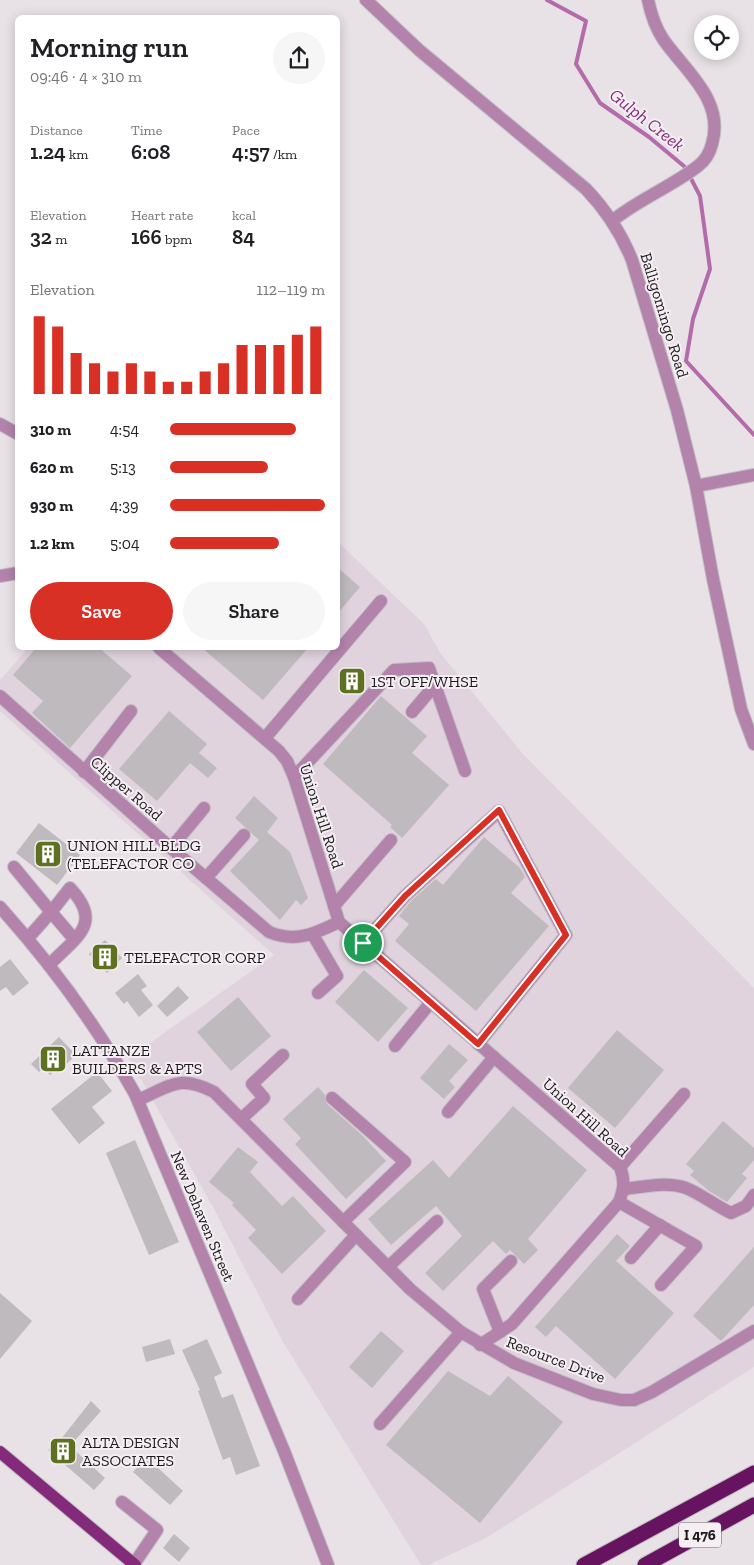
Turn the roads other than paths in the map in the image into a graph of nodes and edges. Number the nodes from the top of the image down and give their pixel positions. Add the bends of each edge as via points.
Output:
1 (366, 0) edge
2 (648, 0) edge
3 (612, 221) junction
4 (0, 424) edge
5 (15, 432) edge
6 (754, 475) edge
7 (696, 486) junction
8 (15, 574) edge
9 (0, 576) edge
10 (381, 601) dead end
11 (340, 649) edge
12 (161, 650) edge
13 (340, 650) edge
14 (435, 685) junction
15 (0, 696) edge
16 (130, 711) dead end
17 (412, 712) dead end
18 (265, 738) junction
19 (754, 744) edge
20 (465, 771) dead end
21 (84, 772) junction
22 (294, 777) junction
23 (204, 808) dead end
24 (244, 835) dead end
25 (392, 840) dead end
26 (170, 848) junction
27 (14, 867) dead end
28 (206, 878) junction
29 (334, 906) junction
30 (0, 907) edge
31 (50, 912) junction
32 (339, 922) junction
33 (313, 935) junction
34 (28, 938) junction
35 (74, 939) junction
36 (363, 943) junction
37 (49, 965) junction
38 (318, 993) dead end
39 (431, 1002) junction
40 (478, 1044) junction
41 (395, 1046) dead end
42 (283, 1055) dead end
43 (494, 1057) junction
44 (684, 1094) dead end
45 (332, 1098) dead end
46 (138, 1100) junction
47 (448, 1112) dead end
48 (241, 1119) junction
49 (620, 1167) junction
50 (624, 1189) junction
51 (754, 1195) edge
52 (619, 1202) junction
53 (437, 1221) dead end
54 (343, 1222) junction
55 (660, 1226) junction
56 (356, 1235) junction
57 (631, 1258) dead end
58 (511, 1261) dead end
59 (388, 1267) junction
60 (661, 1285) dead end
61 (298, 1299) dead end
62 (754, 1331) edge
63 (460, 1332) junction
64 (500, 1332) junction
65 (480, 1344) junction
66 (380, 1424) dead end
67 (0, 1452) edge
68 (754, 1473) edge
69 (122, 1502) dead end
70 (754, 1505) edge
71 (134, 1564) edge
72 (328, 1565) edge
73 (584, 1565) edge
74 (645, 1565) edge

1 - 3 street, Balligomingo Road via 419,50 586,189
2 - 3 street via 652,18 663,38 693,75 710,103 716,132 709,153 700,165
3 - 7 street, Balligomingo Road via 632,260
4 - 5 street
6 - 7 street
7 - 19 street, Balligomingo Road via 741,709
8 - 9 street
10 - 11 street
12 - 18 street, Union Hill Road
13 - 18 street
14 - 17 street
14 - 20 street
14 - 22 street via 429,668 394,670
15 - 21 street, Clipper Road
16 - 21 street
18 - 22 street, Union Hill Road via 287,761
21 - 26 street, Clipper Road
22 - 29 street, Union Hill Road
23 - 26 street
24 - 28 street
25 - 29 street
26 - 28 street, Clipper Road
27 - 31 street
28 - 33 street, Clipper Road via 269,932 296,938
29 - 32 street, Union Hill Road
30 - 34 street, New Dehaven Street
31 - 34 street
31 - 35 street
31 - 35 street via 70,888 86,910 87,918
32 - 33 street, Clipper Road
32 - 36 street, Union Hill Road
33 - 38 street via 337,976
34 - 37 street, New Dehaven Street
35 - 37 street
36 - 39 street, Union Hill Road
36 - 40 street via 405,896 499,810 566,935
37 - 46 street, New Dehaven Street via 111,1052
39 - 40 street, Union Hill Road
39 - 41 street
40 - 43 street, Union Hill Road
42 - 48 street via 252,1084 264,1098
43 - 47 street
43 - 49 street, Union Hill Road
44 - 49 street
45 - 54 street via 405,1162
46 - 48 street via 183,1082 194,1082 214,1092
46 - 72 street, New Dehaven Street
48 - 54 street
49 - 50 street, Union Hill Road
50 - 51 street via 667,1185 687,1188 731,1213 746,1206
50 - 52 street
52 - 55 street
52 - 64 street via 512,1324
53 - 59 street
54 - 56 street
55 - 57 street
55 - 60 street via 696,1246
56 - 59 street
56 - 61 street
58 - 64 street via 484,1289
59 - 63 street
62 - 65 street, Resource Drive via 634,1400 593,1394 514,1363
63 - 65 street
63 - 66 street
64 - 65 street
67 - 71 main road
68 - 73 highway
69 - 71 street via 157,1530
70 - 74 highway, I 476

